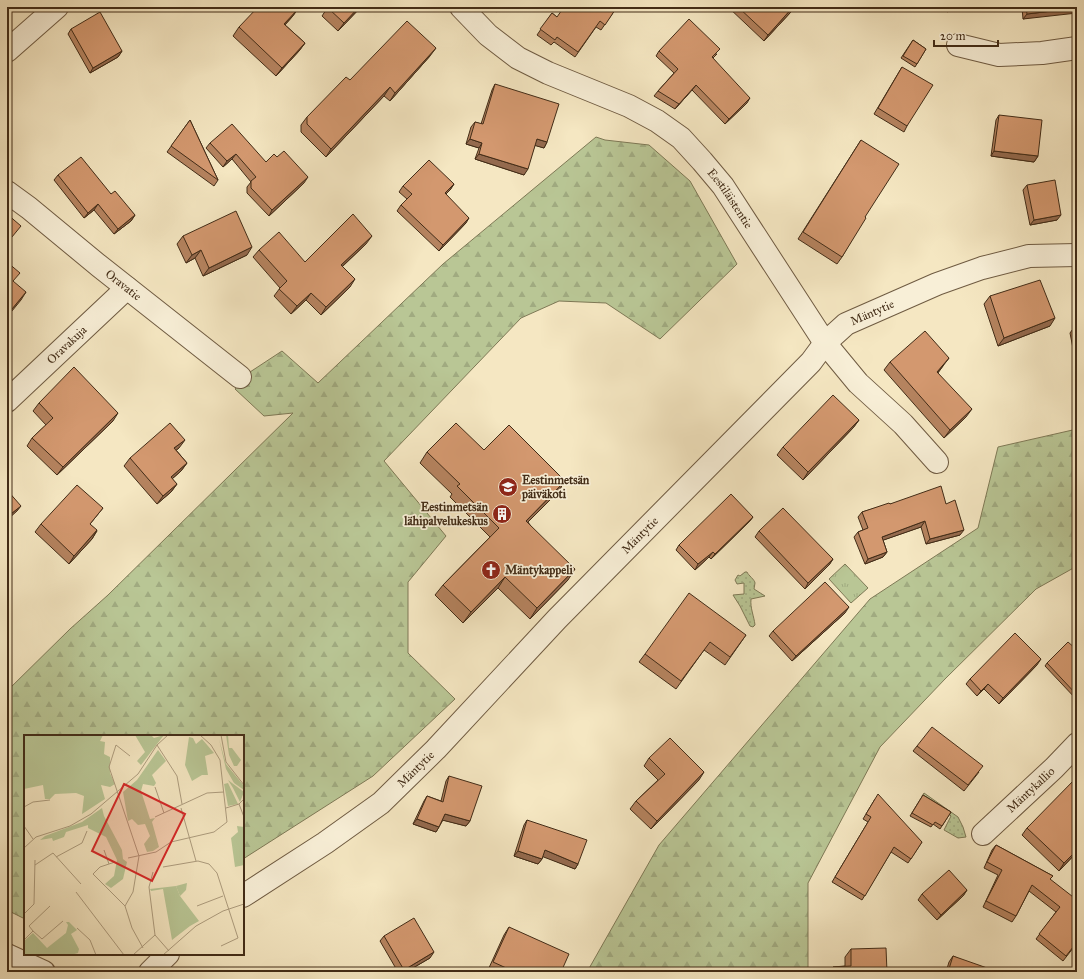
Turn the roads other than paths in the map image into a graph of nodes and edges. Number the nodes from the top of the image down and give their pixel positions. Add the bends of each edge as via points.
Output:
1 (57, 7) edge
2 (461, 7) edge
3 (958, 45) dead end
4 (1077, 48) edge
5 (7, 51) edge
6 (7, 192) edge
7 (1077, 255) edge
8 (127, 288) junction
9 (825, 343) junction
10 (240, 377) dead end
11 (7, 401) edge
12 (937, 462) dead end
13 (1077, 744) edge
14 (983, 834) dead end
15 (244, 895) edge
16 (167, 955) edge
17 (7, 956) edge
18 (44, 972) edge
19 (150, 972) edge

1 - 5 street
2 - 9 street, Eestiläistentie via 488,35 518,58 629,106 681,138 723,186
3 - 4 street via 999,55
6 - 8 street, Oravatie
7 - 9 street, Mäntytie via 1029,256 982,268 937,284 846,324
8 - 10 street, Oravatie
8 - 11 street, Oravakuja
9 - 12 street, Eestiläistentie via 858,384 903,424
9 - 15 street, Mäntytie via 811,362 558,619 436,750 381,803
13 - 14 street, Mäntykallio
16 - 19 street
17 - 18 street

